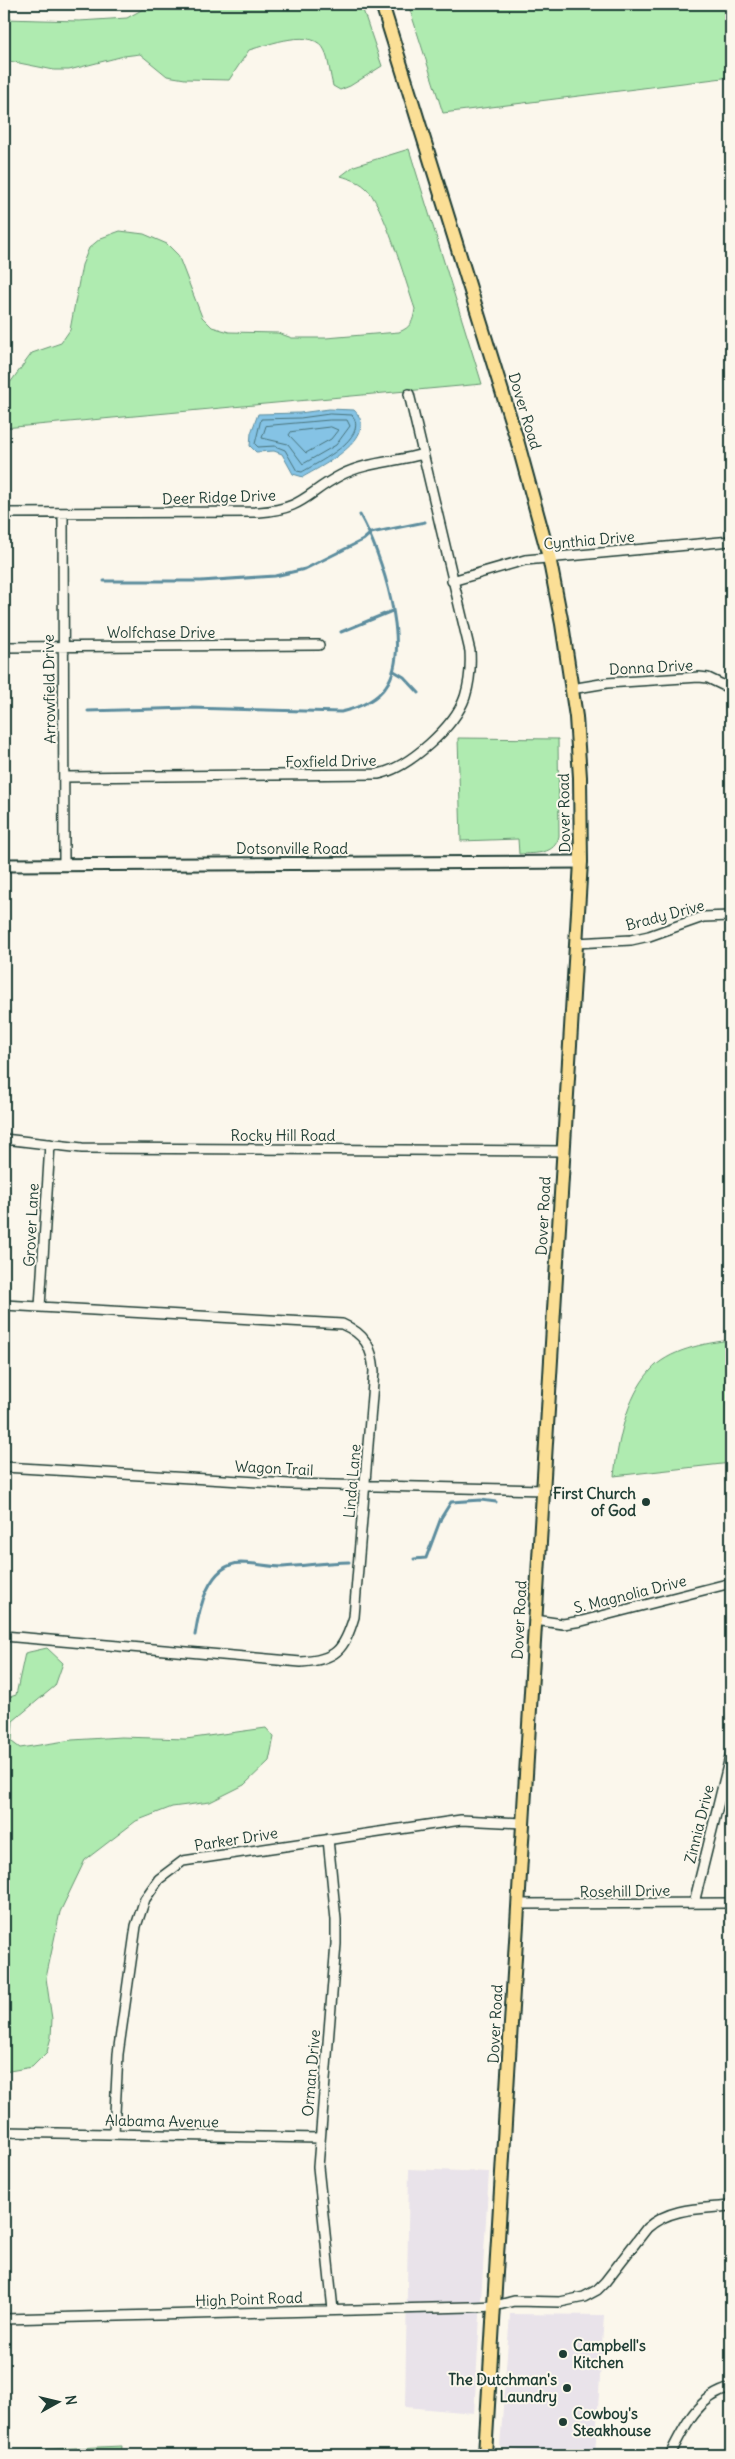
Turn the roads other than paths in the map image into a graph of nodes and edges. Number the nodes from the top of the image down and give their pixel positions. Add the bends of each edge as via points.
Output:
1 (382, 4) edge
2 (409, 394) dead end
3 (423, 454) junction
4 (4, 513) edge
5 (63, 513) junction
6 (731, 541) edge
7 (549, 557) junction
8 (452, 581) junction
9 (319, 645) dead end
10 (62, 646) junction
11 (4, 647) edge
12 (571, 688) junction
13 (731, 689) edge
14 (64, 777) junction
15 (581, 862) junction
16 (4, 865) edge
17 (64, 865) junction
18 (731, 916) edge
19 (576, 942) junction
20 (4, 1139) edge
21 (50, 1144) junction
22 (564, 1151) junction
23 (4, 1305) edge
24 (40, 1307) junction
25 (4, 1467) edge
26 (366, 1485) junction
27 (543, 1490) junction
28 (731, 1583) edge
29 (535, 1620) junction
30 (4, 1636) edge
31 (731, 1753) edge
32 (523, 1822) junction
33 (328, 1839) junction
34 (694, 1903) junction
35 (731, 1903) edge
36 (518, 1904) junction
37 (4, 2132) edge
38 (114, 2133) junction
39 (319, 2138) junction
40 (731, 2206) edge
41 (495, 2306) junction
42 (333, 2310) junction
43 (4, 2319) edge
44 (731, 2388) edge
45 (485, 2455) edge
46 (670, 2455) edge

1 - 7 main road, Dover Road via 517,440
2 - 3 street, Foxfield Drive
3 - 5 street, Deer Ridge Drive via 341,474 301,502 281,510
3 - 8 street, Foxfield Drive
4 - 5 street, Deer Ridge Drive
5 - 10 street, Arrowfield Drive
6 - 7 street, Cynthia Drive
7 - 8 street, Cynthia Drive via 525,560
7 - 12 main road, Dover Road
8 - 14 street, Foxfield Drive via 470,651 467,689 460,709 452,719 417,755 399,768 372,775
9 - 10 street, Wolfchase Drive
10 - 11 street, Wolfchase Drive
10 - 14 street, Arrowfield Drive
12 - 13 street, Donna Drive via 698,677
12 - 15 main road, Dover Road via 580,777
14 - 17 street, Arrowfield Drive
15 - 17 main road, Dotsonville Road
15 - 19 main road, Dover Road
16 - 17 main road, Dotsonville Road
18 - 19 street, Brady Drive via 692,920 631,940
19 - 22 main road, Dover Road
20 - 21 street, Rocky Hill Road
21 - 22 street, Rocky Hill Road via 82,1148
21 - 24 street, Grover Lane
22 - 27 main road, Dover Road
23 - 24 street, Linda Lane
24 - 26 street, Linda Lane via 322,1321 352,1328 367,1342 373,1364
25 - 26 street, Wagon Trail via 290,1484
26 - 27 street, Wagon Trail
26 - 30 street, Linda Lane via 354,1617 340,1650 328,1658 294,1662
27 - 29 main road, Dover Road
28 - 29 street, S. Magnolia Drive via 582,1621 563,1624
29 - 32 main road, Dover Road
31 - 34 street, Zinnia Drive
32 - 33 street, Parker Drive via 461,1820
32 - 36 main road, Dover Road
33 - 38 street, Parker Drive via 183,1862 159,1879 145,1899 136,1926 118,2054
33 - 39 street, Orman Drive via 336,1944
34 - 35 street, Rosehill Drive
34 - 36 street, Rosehill Drive
36 - 41 main road, Dover Road
37 - 38 street, Alabama Avenue
38 - 39 street, Alabama Avenue
39 - 42 street, Orman Drive via 318,2167
40 - 41 street, High Point Road via 680,2211 656,2220 605,2282 584,2298 560,2302 514,2301
41 - 42 street, High Point Road
41 - 45 main road, Dover Road
42 - 43 street, High Point Road
44 - 46 street via 707,2399 699,2407

